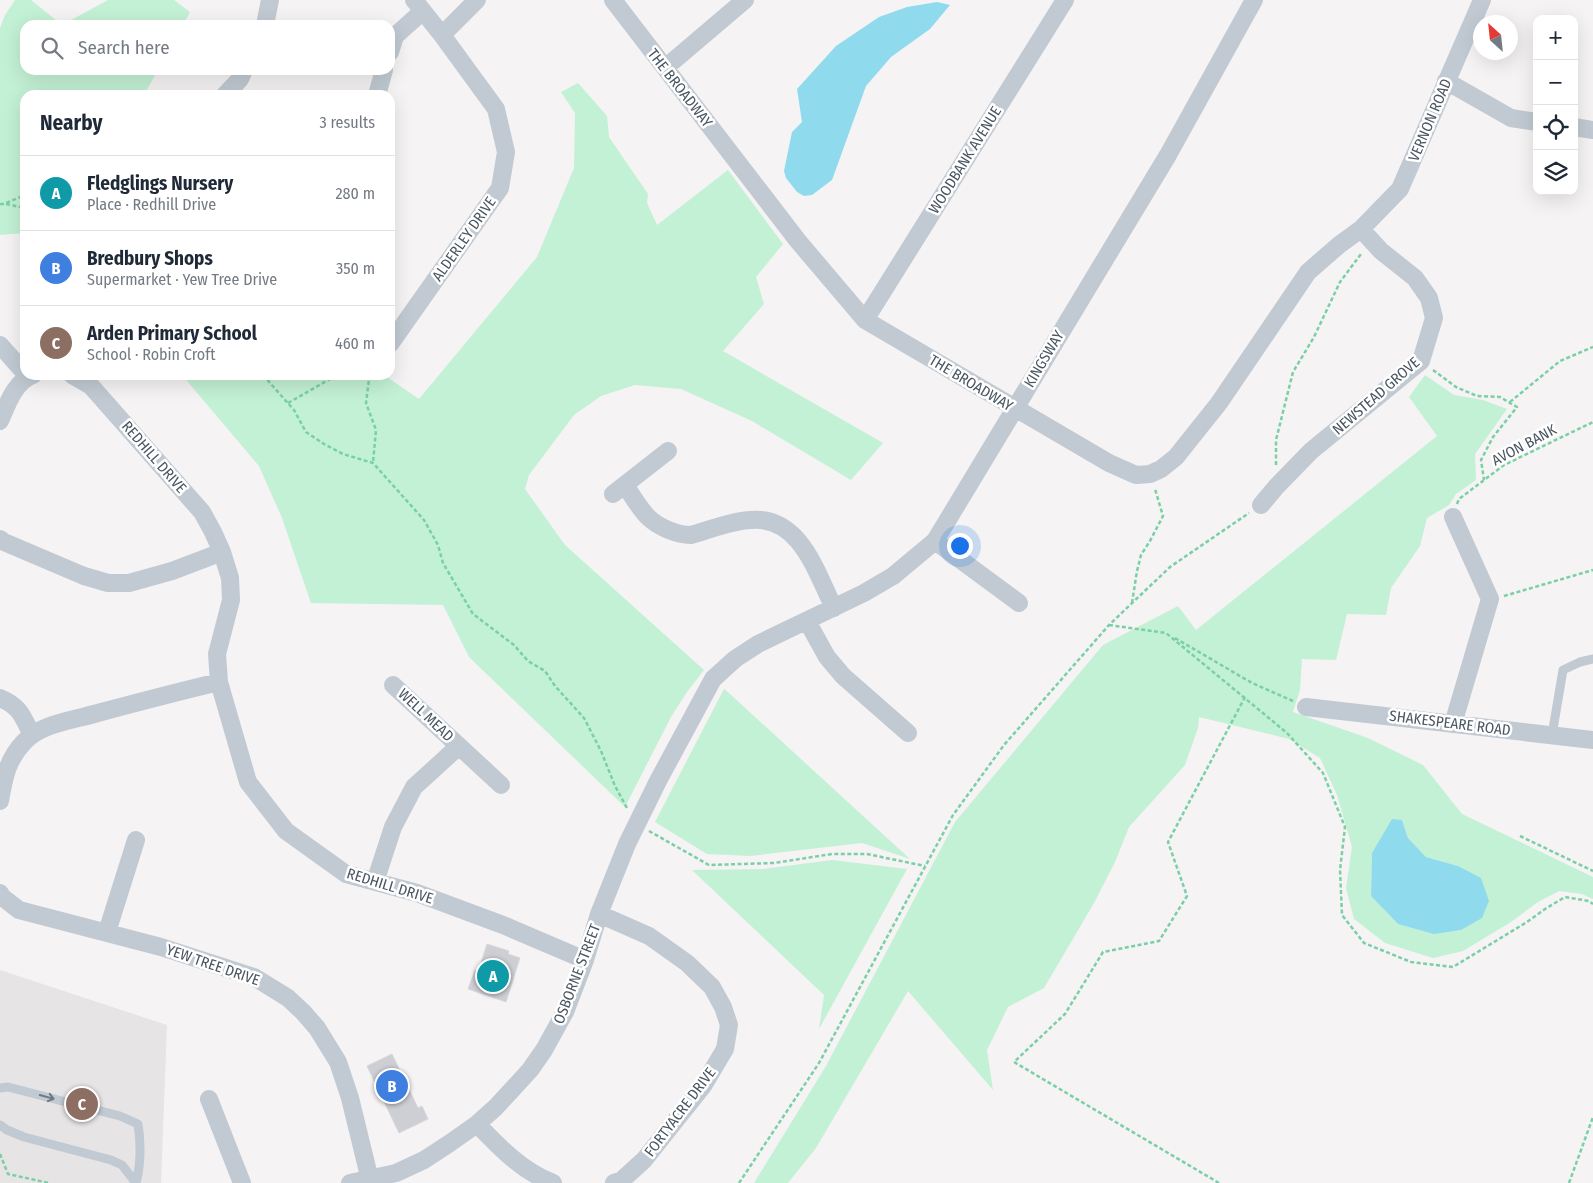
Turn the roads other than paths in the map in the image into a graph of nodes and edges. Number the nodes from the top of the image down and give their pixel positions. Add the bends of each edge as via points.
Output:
1 (270, 0) edge
2 (477, 0) edge
3 (613, 0) edge
4 (745, 0) edge
5 (1065, 0) edge
6 (1254, 0) edge
7 (1482, 0) edge
8 (418, 6) edge
9 (266, 20) edge
10 (442, 35) junction
11 (395, 36) edge
12 (665, 68) junction
13 (242, 75) edge
14 (383, 75) edge
15 (1446, 81) junction
16 (230, 90) edge
17 (378, 90) edge
18 (1533, 121) edge
19 (1578, 128) edge
20 (1593, 130) edge
21 (1366, 235) junction
22 (866, 320) junction
23 (395, 337) edge
24 (0, 345) edge
25 (20, 366) edge
26 (24, 380) edge
27 (81, 380) edge
28 (1014, 408) junction
29 (0, 421) edge
30 (668, 451) dead end
31 (1261, 505) road end
32 (1453, 517) road end
33 (0, 539) edge
34 (935, 541) junction
35 (222, 552) junction
36 (1019, 603) dead end
37 (834, 608) junction
38 (807, 621) junction
39 (1593, 659) edge
40 (713, 678) joint
41 (219, 682) junction
42 (393, 684) dead end
43 (0, 698) edge
44 (1306, 707) road end
45 (1453, 724) junction
46 (908, 733) dead end
47 (32, 735) junction
48 (1552, 735) junction
49 (1593, 740) edge
50 (459, 746) junction
51 (501, 785) dead end
52 (0, 801) edge
53 (136, 840) dead end
54 (376, 882) junction
55 (0, 893) edge
56 (599, 914) junction
57 (107, 932) junction
58 (585, 960) junction
59 (0, 1088) edge
60 (209, 1099) dead end
61 (477, 1124) junction
62 (0, 1125) edge
63 (363, 1182) edge
64 (136, 1183) edge
65 (242, 1183) edge
66 (553, 1183) edge
67 (614, 1183) edge

1 - 9 street
2 - 10 street
3 - 12 street, THE BROADWAY
4 - 12 street
5 - 22 street, WOODBANK AVENUE
6 - 28 street, KINGSWAY via 1168,155
7 - 15 street, VERNON ROAD
8 - 10 street, ALDERLEY DRIVE
8 - 11 street
10 - 23 street, ALDERLEY DRIVE via 496,109 506,152 500,188
12 - 22 street, THE BROADWAY via 798,241
13 - 16 street
14 - 17 street
15 - 18 street via 1511,118
15 - 21 street, VERNON ROAD via 1400,189
19 - 20 street
21 - 28 street, THE BROADWAY via 1308,272 1219,403 1176,457 1161,469 1136,475
21 - 31 street, NEWSTEAD GROVE via 1415,278 1429,298 1434,318 1421,361 1311,451
22 - 28 street, THE BROADWAY
24 - 25 street
26 - 29 street via 11,396
27 - 35 street, REDHILL DRIVE via 91,386 202,512
28 - 34 street, KINGSWAY
30 - 37 street via 619,490 649,518 683,535 751,519 781,526 804,547
32 - 45 street via 1490,599
33 - 35 street via 84,576 108,583 129,583
34 - 36 street
34 - 37 street, KINGSWAY via 893,576
35 - 41 street, REDHILL DRIVE via 230,578 231,600 217,654
37 - 38 street, KINGSWAY
38 - 40 street, KINGSWAY via 758,644
38 - 46 street via 827,657 843,676
39 - 48 lane via 1563,670
40 - 56 street, OSBORNE STREET via 637,824
41 - 47 street via 129,704 45,728
41 - 54 street, REDHILL DRIVE via 248,782 286,831 346,874
42 - 50 street, WELL MEAD
43 - 47 street via 17,708
44 - 45 street, SHAKESPEARE ROAD
45 - 48 street, SHAKESPEARE ROAD
47 - 52 street via 10,761
48 - 49 street, SHAKESPEARE ROAD
50 - 51 street, WELL MEAD
50 - 54 street, WELL MEAD via 414,787 393,827
53 - 57 street
54 - 58 street, REDHILL DRIVE via 486,918
55 - 57 street, YEW TREE DRIVE via 19,910
56 - 58 street, OSBORNE STREET
56 - 67 street, FORTYACRE DRIVE via 649,936 688,963 712,987 729,1025 725,1049 703,1086 644,1160
57 - 63 street, YEW TREE DRIVE via 254,977 288,998 303,1012 338,1062 350,1098
58 - 61 street, OSBORNE STREET via 565,1012 544,1050 515,1087
59 -> 64 lane via 8,1087 120,1116 138,1124 139,1172
60 - 65 street
61 - 63 street, OSBORNE STREET via 424,1160 396,1173
61 - 66 street via 519,1163
62 - 64 lane via 24,1137 112,1160 122,1165

